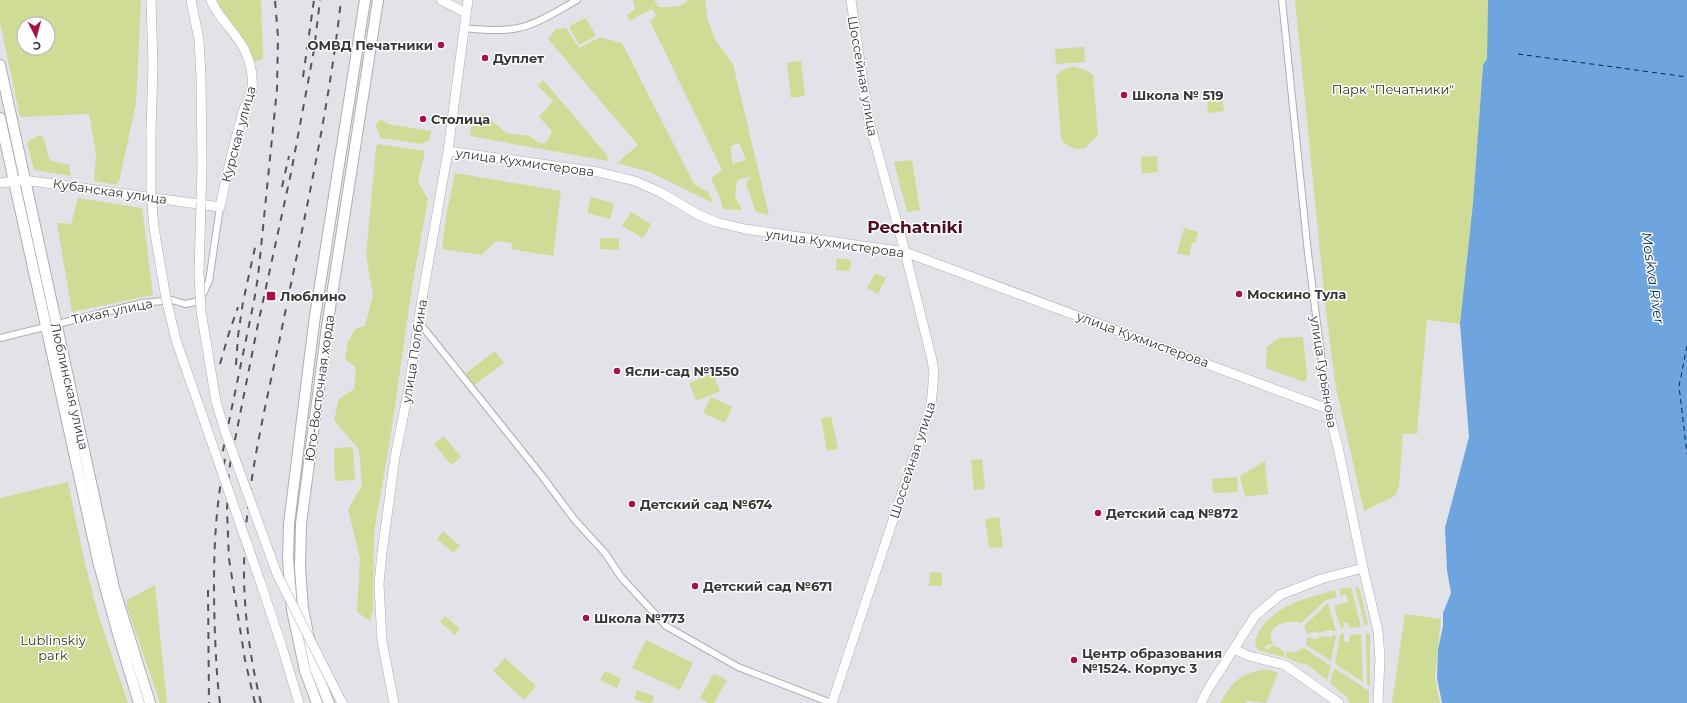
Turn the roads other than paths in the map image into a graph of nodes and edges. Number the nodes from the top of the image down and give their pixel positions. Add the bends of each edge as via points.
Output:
1 (151, 0) edge
2 (191, 0) edge
3 (212, 0) edge
4 (441, 0) edge
5 (468, 0) edge
6 (578, 0) edge
7 (851, 0) edge
8 (1282, 0) edge
9 (364, 3) edge
10 (377, 4) edge
11 (466, 13) junction
12 (464, 28) junction
13 (0, 65) edge
14 (0, 118) edge
15 (448, 151) junction
16 (226, 174) junction
17 (19, 180) junction
18 (0, 183) edge
19 (200, 203) junction
20 (220, 207) junction
21 (905, 252) junction
22 (418, 320) junction
23 (51, 325) junction
24 (0, 338) edge
25 (1328, 409) junction
26 (1363, 568) junction
27 (1234, 649) junction
28 (139, 703) edge
29 (150, 703) edge
30 (299, 703) edge
31 (316, 703) edge
32 (328, 703) edge
33 (342, 703) edge
34 (394, 703) edge
35 (832, 703) edge
36 (1201, 703) edge
37 (1339, 703) edge
38 (1378, 703) edge

1 - 30 main road, bridge via 152,192 154,228 164,290 176,340 200,404
2 - 33 main road, bridge via 199,40 202,130 199,273 202,318 216,402 277,574
3 - 16 main road, Курская улица via 214,8 242,45 252,76 250,97 242,113
4 - 11 main road
5 - 11 main road, улица Полбина
6 - 12 street via 519,28
7 - 21 main road, Шоссейная улица via 868,117
8 - 25 street, улица Гурьянова via 1308,253
9 - 31 main road, Юго-Восточная хорда via 314,323 289,524 288,558 292,610 304,672
10 - 32 main road, Юго-Восточная хорда via 328,319 301,524 300,568 303,609 315,668
11 - 12 main road, улица Полбина
12 - 15 main road, улица Полбина
13 - 17 main road, Люблинская улица
14 - 17 main road, Люблинская улица
15 - 21 main road, улица Кухмистерова via 575,168 635,181 660,192 699,215 745,229
15 - 22 main road, улица Полбина
16 - 19 main road via 220,192 214,200
16 - 20 main road, Курская улица
17 - 18 main road, Кубанская улица
17 - 19 main road, Кубанская улица
17 - 23 main road, Люблинская улица
19 - 20 main road, Кубанская улица
20 - 23 street, Тихая улица via 208,281 200,299 190,304 172,300 142,302
21 - 25 main road, улица Кухмистерова
21 - 35 main road, Шоссейная улица via 934,373 931,406
22 - 34 main road, улица Полбина via 388,504 379,584 382,641
22 - 35 street via 574,520 666,626 738,667
23 - 24 street, Тихая улица
23 - 28 main road, Люблинская улица via 98,561
23 - 29 main road, Люблинская улица via 114,588
25 - 26 main road, улица Гурьянова
26 - 27 main road via 1321,579 1280,595 1255,616
26 - 38 main road, улица Гурьянова via 1378,631
27 - 36 main road
27 - 37 main road via 1249,656 1285,665

